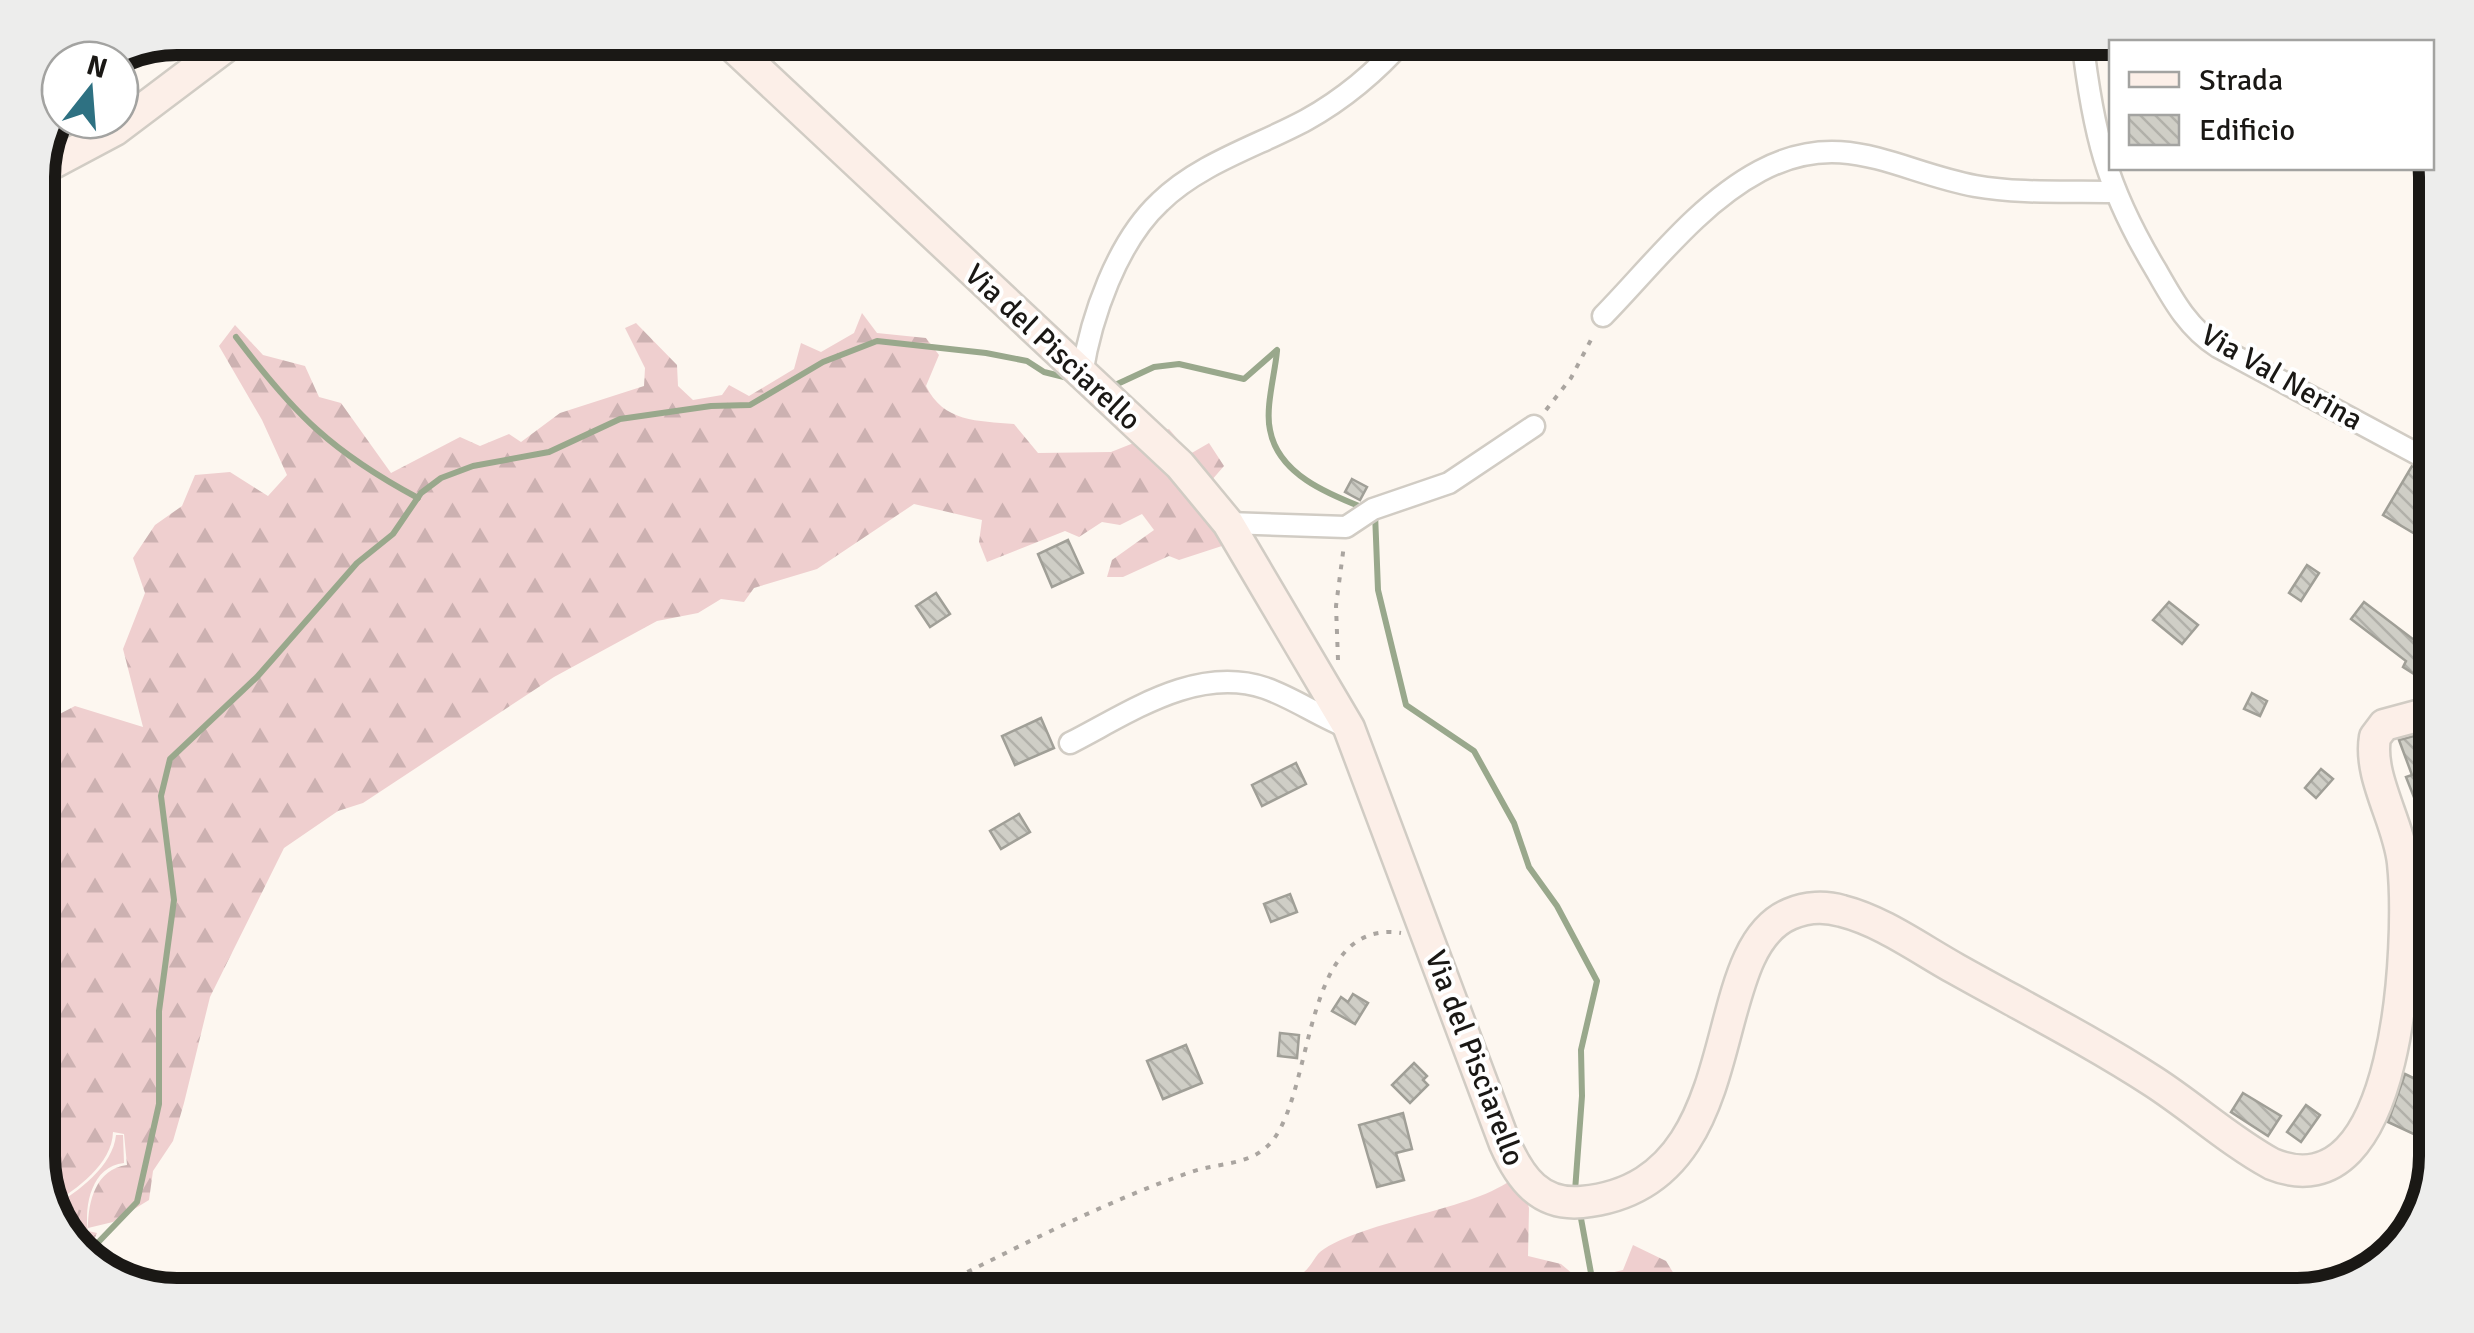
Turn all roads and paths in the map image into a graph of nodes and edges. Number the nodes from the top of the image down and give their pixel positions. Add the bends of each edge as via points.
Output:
1 (214, 55) edge
2 (742, 55) edge
3 (1387, 55) edge
4 (2084, 55) edge
5 (56, 161) edge
6 (2113, 192) junction
7 (1603, 316) joint
8 (1082, 374) junction
9 (1534, 426) joint
10 (2419, 455) edge
11 (1228, 523) junction
12 (1346, 527) junction
13 (1339, 664) dead end
14 (2419, 715) edge
15 (1349, 728) junction
16 (1070, 743) dead end
17 (1432, 946) junction
18 (957, 1278) edge

1 - 5 street via 114,130
2 - 8 street, Via del Pisciarello
3 - 8 street via 1332,104 1159,202 1108,289
4 - 6 street, Via Val Nerina
6 - 7 street via 1978,187 1855,152 1800,156 1765,168 1726,194
6 - 10 street, Via Val Nerina via 2197,331
7 - 9 path via 1571,378
8 - 11 street, Via del Pisciarello via 1193,478
9 - 12 street via 1448,483 1372,509
11 - 12 street
11 - 15 street, Via del Pisciarello
12 - 13 path via 1336,606
14 - 17 street, Via del Pisciarello via 2384,724 2375,737 2404,867 2386,1080 2365,1126 2324,1169 2300,1172 2272,1164 2154,1082 2064,1030 1874,923 1820,908 1778,921 1754,950 1716,1074 1683,1141 1640,1184 1582,1202 1536,1191 1517,1170
15 - 16 street via 1271,690 1218,682 1166,695
15 - 17 street, Via del Pisciarello
17 - 18 path via 1386,931 1349,944 1323,992 1286,1116 1256,1157 1193,1171

